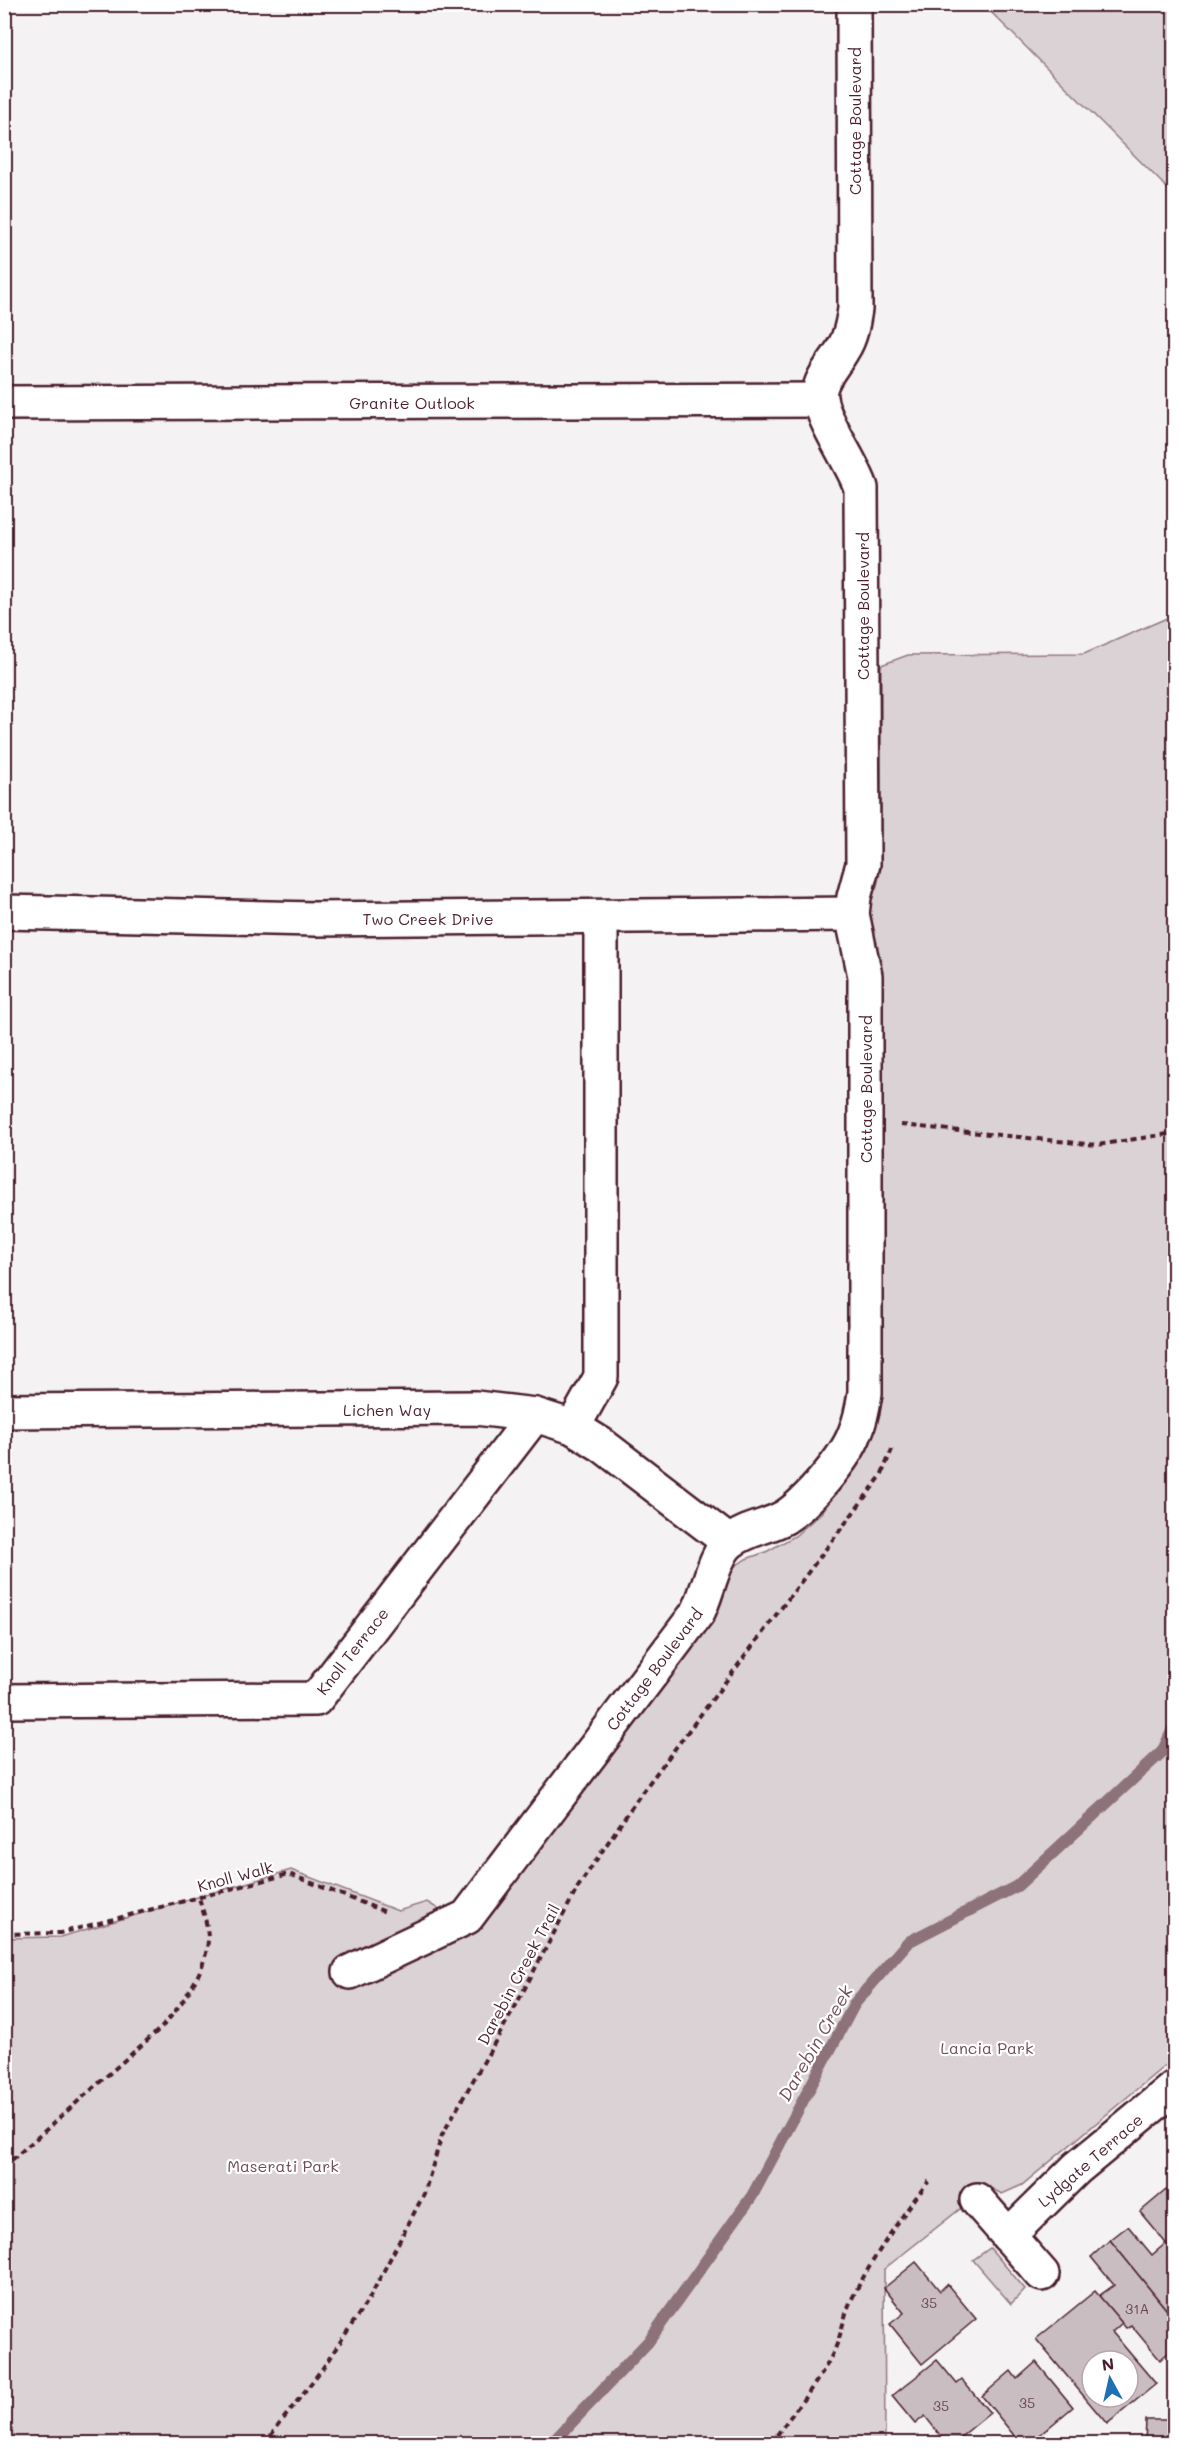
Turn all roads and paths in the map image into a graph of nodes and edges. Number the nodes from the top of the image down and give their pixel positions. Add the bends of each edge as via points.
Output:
1 (854, 4) edge
2 (820, 400) junction
3 (4, 403) edge
4 (4, 912) edge
5 (852, 914) junction
6 (601, 917) junction
7 (900, 1125) dead end
8 (1174, 1133) edge
9 (4, 1411) edge
10 (535, 1415) junction
11 (573, 1428) junction
12 (834, 1537) dead end
13 (729, 1542) junction
14 (4, 1701) edge
15 (199, 1898) junction
16 (399, 1917) dead end
17 (4, 1934) edge
18 (350, 1972) dead end
19 (1174, 2088) edge
20 (4, 2167) edge
21 (929, 2181) dead end
22 (977, 2200) dead end
23 (1008, 2236) junction
24 (1042, 2274) dead end
25 (264, 2444) edge
26 (771, 2444) edge

1 - 2 street, Cottage Boulevard via 855,309 845,347 820,389
2 - 3 street, Granite Outlook
2 - 5 street, Cottage Boulevard via 861,488 863,864
4 - 6 street, Two Creek Drive via 294,919
5 - 6 street, Two Creek Drive
5 - 13 street, Cottage Boulevard via 865,976 862,1413 843,1455 802,1506 769,1526
6 - 11 street via 601,1377
7 - 8 path via 1097,1145
9 - 10 street, Lichen Way via 476,1408
10 - 11 street, Lichen Way
10 - 14 street, Knoll Terrace via 316,1699
11 - 13 street, Lichen Way via 602,1445
12 - 25 path, Darebin Creek Trail via 640,1796 578,1887 442,2135 424,2194 369,2299
13 - 18 street, Cottage Boulevard via 698,1612 467,1917
15 - 16 path, Knoll Walk via 289,1874
15 - 17 path, Knoll Walk via 60,1933
15 - 20 path via 208,1941 203,1960 179,2007 162,2027
19 - 23 street, Lydgate Terrace via 1077,2168
21 - 26 path via 859,2286 834,2351 820,2375
22 - 23 street
23 - 24 street

